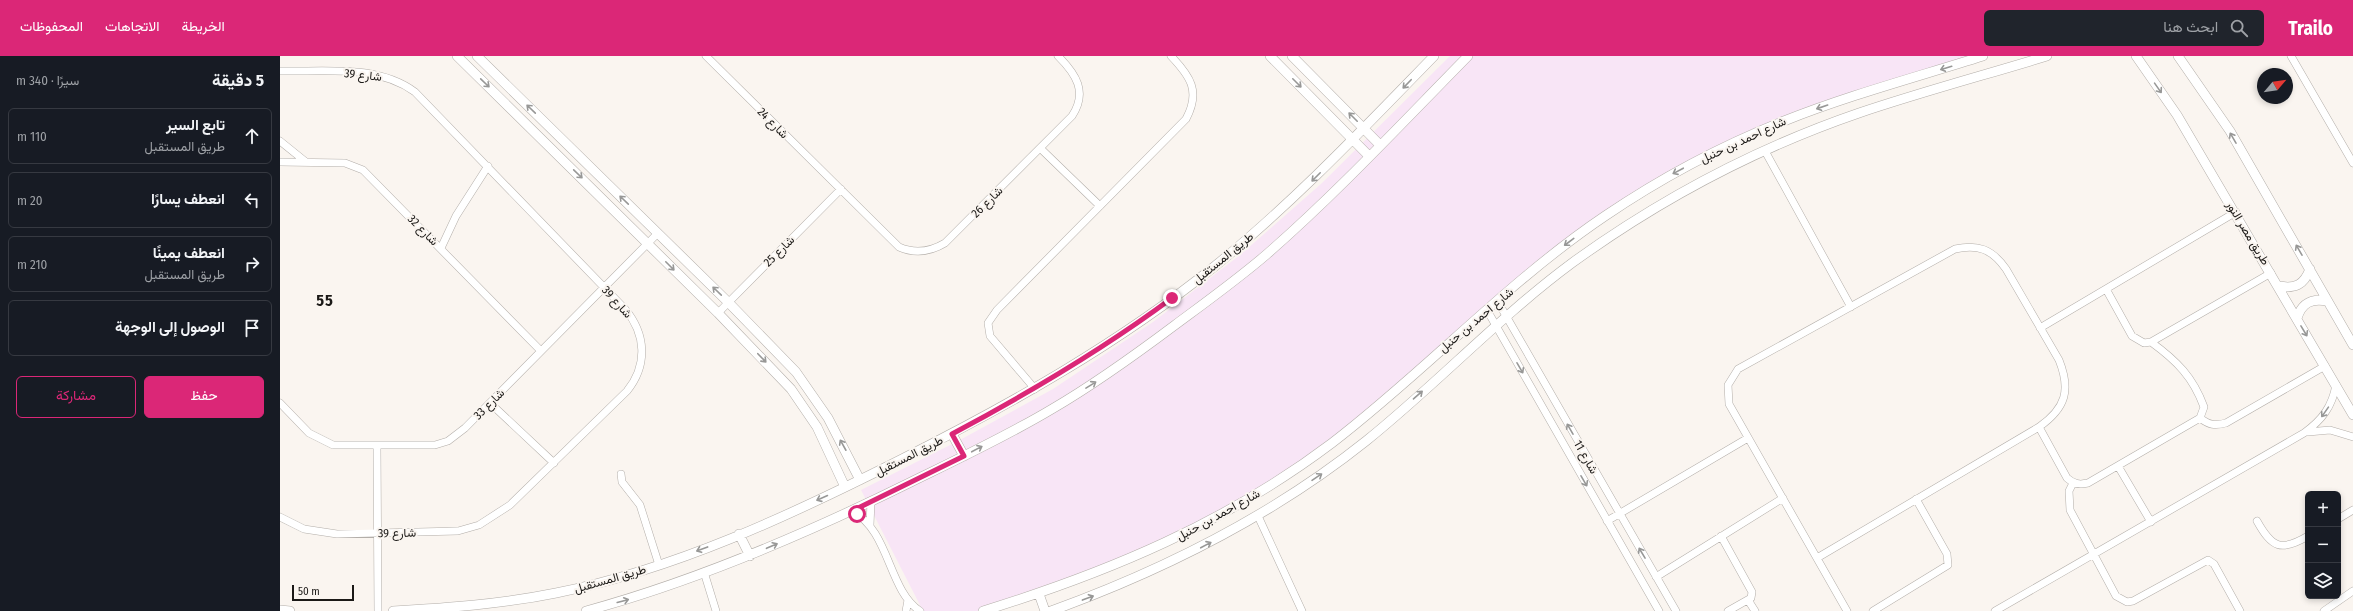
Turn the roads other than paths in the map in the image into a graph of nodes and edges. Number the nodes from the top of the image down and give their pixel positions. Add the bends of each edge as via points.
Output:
1 (457, 56) edge
2 (477, 56) edge
3 (706, 56) edge
4 (1058, 56) edge
5 (1171, 56) edge
6 (1270, 56) edge
7 (1292, 56) edge
8 (1434, 56) edge
9 (1468, 56) edge
10 (1983, 56) edge
11 (2047, 56) edge
12 (2136, 56) edge
13 (2178, 56) edge
14 (2291, 56) edge
15 (280, 71) edge
16 (1364, 128) junction
17 (1354, 140) junction
18 (280, 141) edge
19 (1380, 145) junction
20 (1040, 148) junction
21 (1765, 151) junction
22 (1369, 156) junction
23 (280, 162) edge
24 (306, 162) junction
25 (2353, 162) edge
26 (488, 166) junction
27 (840, 189) junction
28 (1100, 206) junction
29 (2236, 212) junction
30 (658, 233) junction
31 (648, 244) junction
32 (441, 248) junction
33 (2310, 269) junction
34 (2272, 273) junction
35 (2279, 286) junction
36 (604, 288) junction
37 (2106, 289) junction
38 (2327, 301) junction
39 (728, 302) junction
40 (1498, 302) junction
41 (1851, 307) junction
42 (1487, 310) junction
43 (718, 312) junction
44 (1506, 317) junction
45 (2297, 318) junction
46 (1496, 326) junction
47 (2040, 328) junction
48 (2151, 342) junction
49 (2353, 344) edge
50 (1524, 346) junction
51 (541, 351) junction
52 (1512, 354) junction
53 (2325, 366) junction
54 (2336, 385) junction
55 (1035, 389) junction
56 (280, 403) edge
57 (490, 403) junction
58 (2353, 415) edge
59 (2200, 418) junction
60 (2039, 427) junction
61 (2304, 433) junction
62 (952, 434) junction
63 (2353, 437) edge
64 (1748, 438) junction
65 (377, 446) junction
66 (964, 456) junction
67 (554, 463) junction
68 (2118, 466) junction
69 (620, 474) dead end
70 (860, 480) junction
71 (2073, 483) junction
72 (845, 488) junction
73 (1783, 498) junction
74 (1916, 499) junction
75 (872, 502) junction
76 (2353, 510) edge
77 (852, 511) junction
78 (1619, 514) junction
79 (1258, 516) junction
80 (280, 517) edge
81 (2341, 517) edge
82 (1607, 521) junction
83 (2151, 522) junction
84 (2257, 522) dead end
85 (870, 525) junction
86 (378, 533) junction
87 (739, 534) junction
88 (1721, 536) junction
89 (2305, 537) edge
90 (2094, 554) junction
91 (750, 556) junction
92 (1817, 558) junction
93 (659, 565) junction
94 (704, 572) junction
95 (1656, 577) junction
96 (2353, 591) edge
97 (1039, 594) junction
98 (908, 600) junction
99 (1748, 600) junction
100 (280, 610) edge
101 (290, 611) edge
102 (378, 611) edge
103 (393, 611) edge
104 (586, 611) edge
105 (716, 611) edge
106 (906, 611) edge
107 (920, 611) edge
108 (983, 611) edge
109 (1045, 611) edge
110 (1051, 611) edge
111 (1302, 611) edge
112 (1659, 611) edge
113 (1676, 611) edge
114 (1728, 611) edge
115 (1755, 611) edge
116 (1847, 611) edge
117 (1873, 611) edge
118 (1995, 611) edge
119 (2240, 611) edge
120 (2324, 611) edge

1 -> 31 street
30 -> 2 street
3 - 27 street, شارع 24
4 - 20 street, شارع 26 via 1077,77 1080,101 1072,116
5 - 28 street via 1191,80 1193,100 1189,113 1182,124
6 -> 17 street
16 -> 7 street
8 -> 16 street, طريق المستقبل
9 - 19 street, طريق المستقبل
10 -> 40 street, شارع احمد بن حنبل via 1785,120 1723,147 1662,179 1604,216 1549,257
11 - 21 street, شارع احمد بن حنبل via 1858,114
12 -> 29 street, طريق مصر النور via 2177,115
33 -> 13 street via 2230,131
14 - 25 street
15 - 26 street, شارع 39 via 367,73 382,75 400,82 422,98
16 - 17 street, طريق المستقبل
16 - 19 street
17 - 22 street
17 -> 55 street, طريق المستقبل via 1298,195 1205,273 1117,338
18 - 24 street
19 - 22 street, طريق المستقبل
20 - 27 street, شارع 26 via 952,237 938,248 929,251 910,251 899,247
20 - 28 street
21 - 41 street
21 - 44 street, شارع احمد بن حنبل via 1713,176 1631,224 1572,263
66 -> 22 street, طريق المستقبل via 1052,410 1148,346 1266,255
23 - 24 street, شارع 32
24 - 32 street, شارع 32 via 345,162 364,170
26 - 32 street via 456,216
26 - 36 street, شارع 39
27 - 39 street, شارع 25
28 - 55 street via 997,310 988,323 990,336
29 - 34 street, طريق مصر النور
29 - 37 street
30 - 31 street, شارع 33
39 -> 30 street
31 - 36 street, شارع 33
31 -> 43 street
32 - 51 street, شارع 32
33 - 35 street via 2299,285 2289,288
33 - 38 street
34 - 35 street, طريق مصر النور
34 - 48 street
35 - 45 street, طريق مصر النور
36 - 51 street, شارع 33
36 - 67 street, شارع 39 via 631,316 638,328 642,342 641,365 636,379 627,391
37 - 47 street
37 - 48 street via 2132,336 2144,343
38 - 45 street via 2318,299 2308,302 2300,309
38 - 49 street
39 - 43 street, شارع 25
70 -> 39 street via 846,450 808,386
40 - 42 street, شارع احمد بن حنبل
40 - 44 street, شارع 11
41 - 47 street via 1955,249 1970,246 1984,248 1997,256
41 - 64 street via 1742,367 1732,376 1728,385 1729,404
42 - 46 street, شارع 11
42 - 97 street, شارع احمد بن حنبل via 1383,402 1331,444 1277,481 1221,515 1162,546 1101,572
43 -> 72 street via 802,403 821,434
44 - 46 street, شارع احمد بن حنبل
44 - 50 street, شارع 11
45 -> 53 street, طريق مصر النور
46 - 52 street, شارع 11
79 -> 46 street, شارع احمد بن حنبل via 1325,472 1367,440
47 - 60 street via 2059,360 2066,389 2061,405 2052,418
48 - 59 street via 2175,360 2187,373 2204,407
50 - 52 street via 1517,348
78 -> 50 street, شارع 11
51 - 57 street, شارع 33
52 -> 82 street, شارع 11
53 - 54 street, طريق مصر النور
53 - 59 street via 2226,423 2212,425
54 - 58 street, طريق مصر النور
54 -> 61 street via 2334,399 2326,412
55 - 62 street, طريق المستقبل
56 - 65 street, شارع 33 via 309,433 327,444
57 - 65 street, شارع 33 via 460,433 442,443
57 - 67 street
59 - 68 street
60 - 71 street via 2067,478
60 - 74 street
61 - 63 street via 2330,430
61 - 83 street
62 - 66 street
62 - 70 street, طريق المستقبل
64 - 73 street
64 - 78 street
65 - 86 street
66 - 75 street, طريق المستقبل
67 - 86 street, شارع 39 via 510,505 479,525 458,531
68 - 71 street via 2088,483
68 - 83 street
69 - 93 street via 622,482 637,498 643,512
70 - 72 street, طريق المستقبل
71 - 90 street via 2069,491 2070,510
72 -> 87 street, طريق المستقبل
73 - 88 street
73 - 92 street
74 - 92 street
74 - 117 street via 1947,554 1948,565
75 - 77 street, طريق المستقبل
75 - 85 street
76 - 81 street
77 - 85 street
91 -> 77 street, طريق المستقبل
78 - 82 street
95 -> 78 street, شارع 11
110 -> 79 street, شارع احمد بن حنبل via 1154,570
79 - 111 street
80 - 86 street, شارع 39 via 304,528 327,534
82 - 112 street, شارع 11
83 - 90 street
84 - 89 street via 2267,539 2276,544 2288,545
85 - 98 street
86 - 102 street
87 - 91 street
87 -> 93 street, طريق المستقبل
88 - 95 street
88 - 99 street via 1751,589 1752,595
90 - 118 street
90 - 119 street via 2116,596 2127,602 2205,561 2212,561
91 - 94 street, طريق المستقبل
92 - 116 street
93 - 103 street, طريق المستقبل via 543,596
104 -> 94 street, طريق المستقبل via 639,596
94 - 105 street
95 - 113 street, شارع 11
96 - 120 street
97 - 108 street, شارع احمد بن حنبل
97 - 109 street
98 - 106 street
98 - 107 street
99 - 114 street
99 - 115 street
100 - 101 street

